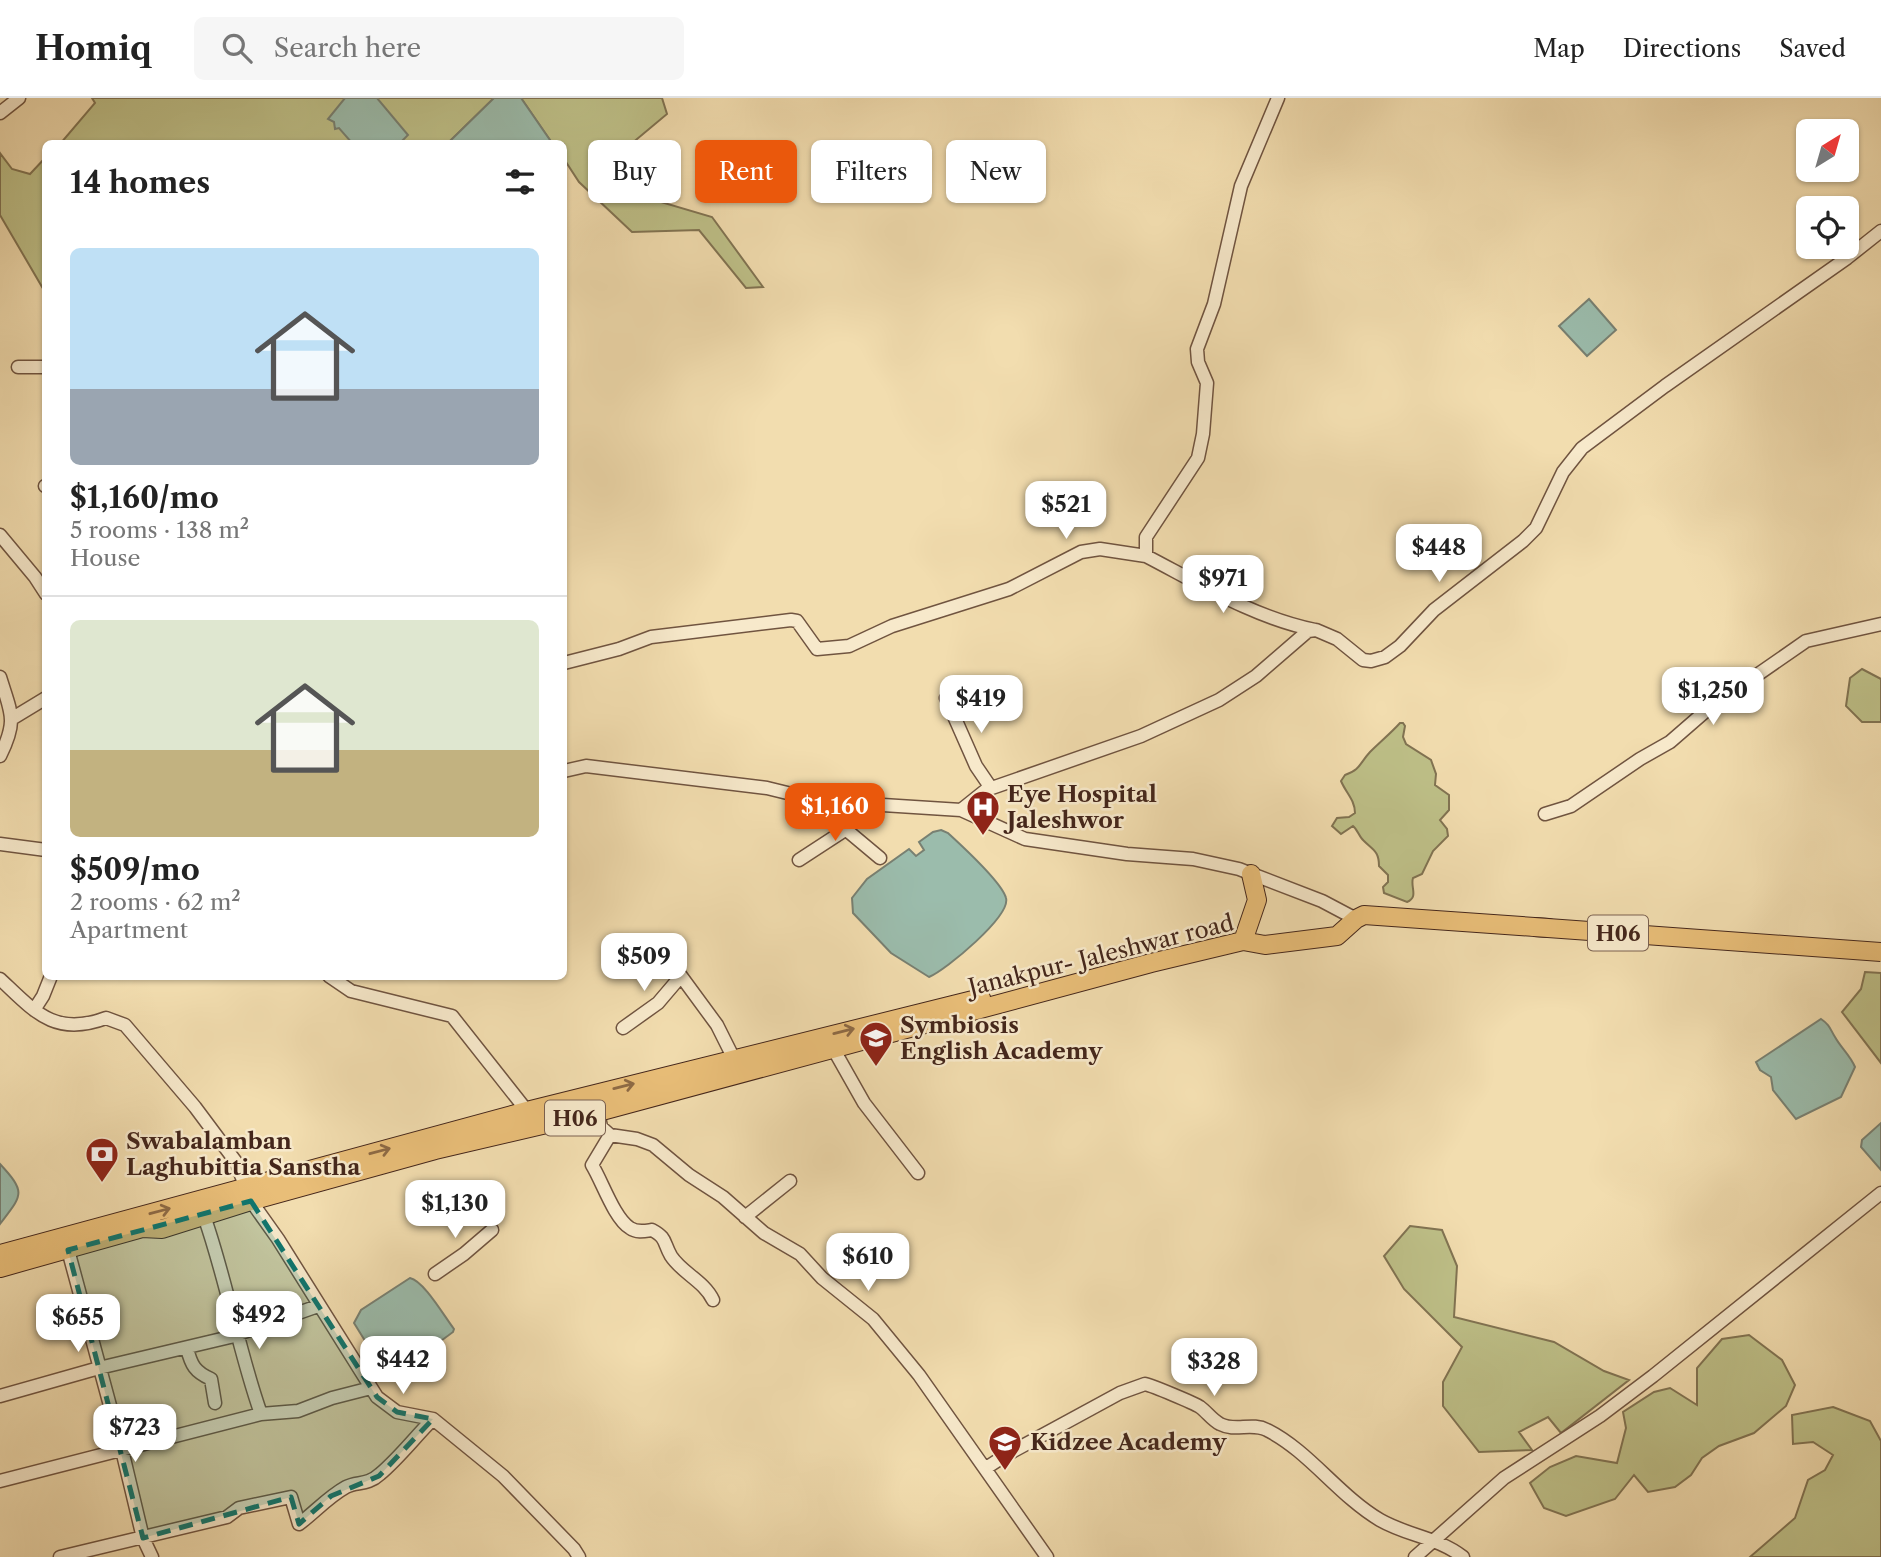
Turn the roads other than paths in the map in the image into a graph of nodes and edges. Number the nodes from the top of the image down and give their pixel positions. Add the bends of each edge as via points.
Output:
1 (19, 98) edge
2 (1278, 98) edge
3 (0, 113) edge
4 (1881, 231) edge
5 (18, 367) dead end
6 (42, 367) edge
7 (0, 535) edge
8 (1146, 556) junction
9 (40, 576) edge
10 (1881, 624) edge
11 (1316, 630) junction
12 (567, 662) edge
13 (0, 677) edge
14 (946, 698) dead end
15 (42, 700) edge
16 (12, 718) junction
17 (0, 756) edge
18 (567, 770) edge
19 (991, 788) junction
20 (820, 801) junction
21 (961, 810) junction
22 (1545, 814) dead end
23 (845, 830) junction
24 (0, 844) edge
25 (42, 849) edge
26 (880, 858) dead end
27 (799, 860) dead end
28 (1251, 874) junction
29 (1356, 919) junction
30 (1243, 941) junction
31 (1735, 942) junction
32 (1881, 950) edge
33 (1151, 964) junction
34 (0, 979) edge
35 (49, 980) edge
36 (335, 980) edge
37 (34, 1010) junction
38 (623, 1028) dead end
39 (834, 1051) junction
40 (734, 1059) junction
41 (527, 1111) junction
42 (598, 1112) junction
43 (610, 1135) junction
44 (918, 1173) dead end
45 (790, 1181) dead end
46 (1881, 1193) edge
47 (249, 1194) junction
48 (204, 1216) junction
49 (745, 1217) junction
50 (492, 1230) dead end
51 (68, 1250) junction
52 (0, 1254) edge
53 (0, 1268) edge
54 (435, 1274) dead end
55 (713, 1300) dead end
56 (318, 1306) junction
57 (237, 1334) junction
58 (187, 1348) junction
59 (99, 1368) junction
60 (371, 1388) junction
61 (0, 1396) edge
62 (215, 1402) dead end
63 (261, 1414) junction
64 (433, 1419) junction
65 (122, 1450) junction
66 (986, 1468) junction
67 (0, 1481) edge
68 (143, 1538) junction
69 (1435, 1540) junction
70 (60, 1557) edge
71 (152, 1557) edge
72 (579, 1557) edge
73 (1047, 1557) edge
74 (1415, 1557) edge
75 (1463, 1557) edge

1 - 3 street
2 - 8 street via 1241,186 1214,304 1197,349 1207,383 1198,458 1146,537
4 - 11 street via 1582,448 1563,472 1536,528 1434,610 1385,657 1363,660 1337,639
5 - 6 street
7 - 9 street
8 - 11 street via 1230,600
8 - 12 street via 1100,549 1081,552 1009,589 892,626 849,646 817,649 797,621 791,620 651,636
10 - 22 street via 1807,640 1670,742 1571,806
11 - 19 street via 1308,631 1256,676 1219,700 1131,740
13 - 16 street
14 - 19 street via 976,766
15 - 16 street
16 - 17 street via 10,736
18 - 20 street via 586,766 767,788
19 - 21 street
20 - 21 street
20 - 23 street
21 - 28 street via 1025,839 1193,859
23 - 26 street
23 - 27 street
24 - 25 street
28 - 29 street
28 - 30 highway via 1257,900
29 - 30 highway, Janakpur- Jaleshwar road / H06 via 1337,936 1265,945
29 - 31 highway, Janakpur- Jaleshwar road / H06 via 1364,915
30 - 33 highway, Janakpur- Jaleshwar road / H06
31 - 32 highway, Janakpur- Jaleshwar road / H06
31 - 32 highway, Janakpur- Jaleshwar road / H06, bridge via 1534,927
33 - 39 highway, Janakpur- Jaleshwar road / H06
40 -> 33 highway, H06 via 1130,960
34 - 37 street
35 - 37 street
36 - 41 street via 351,991 452,1016
37 - 47 street via 60,1023 89,1024 106,1018 125,1025 236,1162
38 - 40 street via 659,1003 681,976 717,1024
39 - 42 highway, Janakpur- Jaleshwar road / H06
39 - 44 street via 864,1102
41 -> 40 highway, H06
47 -> 41 highway, H06
42 - 43 street via 601,1127
42 - 47 highway, Janakpur- Jaleshwar road / H06
43 - 49 street via 653,1145
43 - 55 street via 592,1165 622,1220 630,1228 663,1236 672,1257
45 - 49 street
46 - 69 street via 1653,1376 1504,1478
47 - 48 highway, Janakpur- Jaleshwar road / H06
52 -> 47 highway, H06
47 - 56 street
48 - 51 highway, Janakpur- Jaleshwar road / H06
48 - 57 street
49 - 66 street via 800,1254 873,1319
50 - 54 street
51 - 53 highway, Janakpur- Jaleshwar road / H06
51 - 59 street
56 - 57 street
56 - 60 street
57 - 58 street
57 - 63 street
58 - 59 street
58 - 62 street via 191,1365 211,1379
59 - 61 street
59 - 65 street
60 - 63 street via 298,1411
60 - 64 street via 397,1412
63 - 65 street
64 - 68 street via 379,1475 331,1496 299,1524 290,1497
64 - 72 street via 503,1476
65 - 67 street
65 - 68 street
66 - 69 street via 1120,1393 1146,1384 1198,1405 1225,1426 1267,1429 1380,1520
66 - 73 street
68 - 70 street
68 - 71 street
69 - 74 street
69 - 75 street

